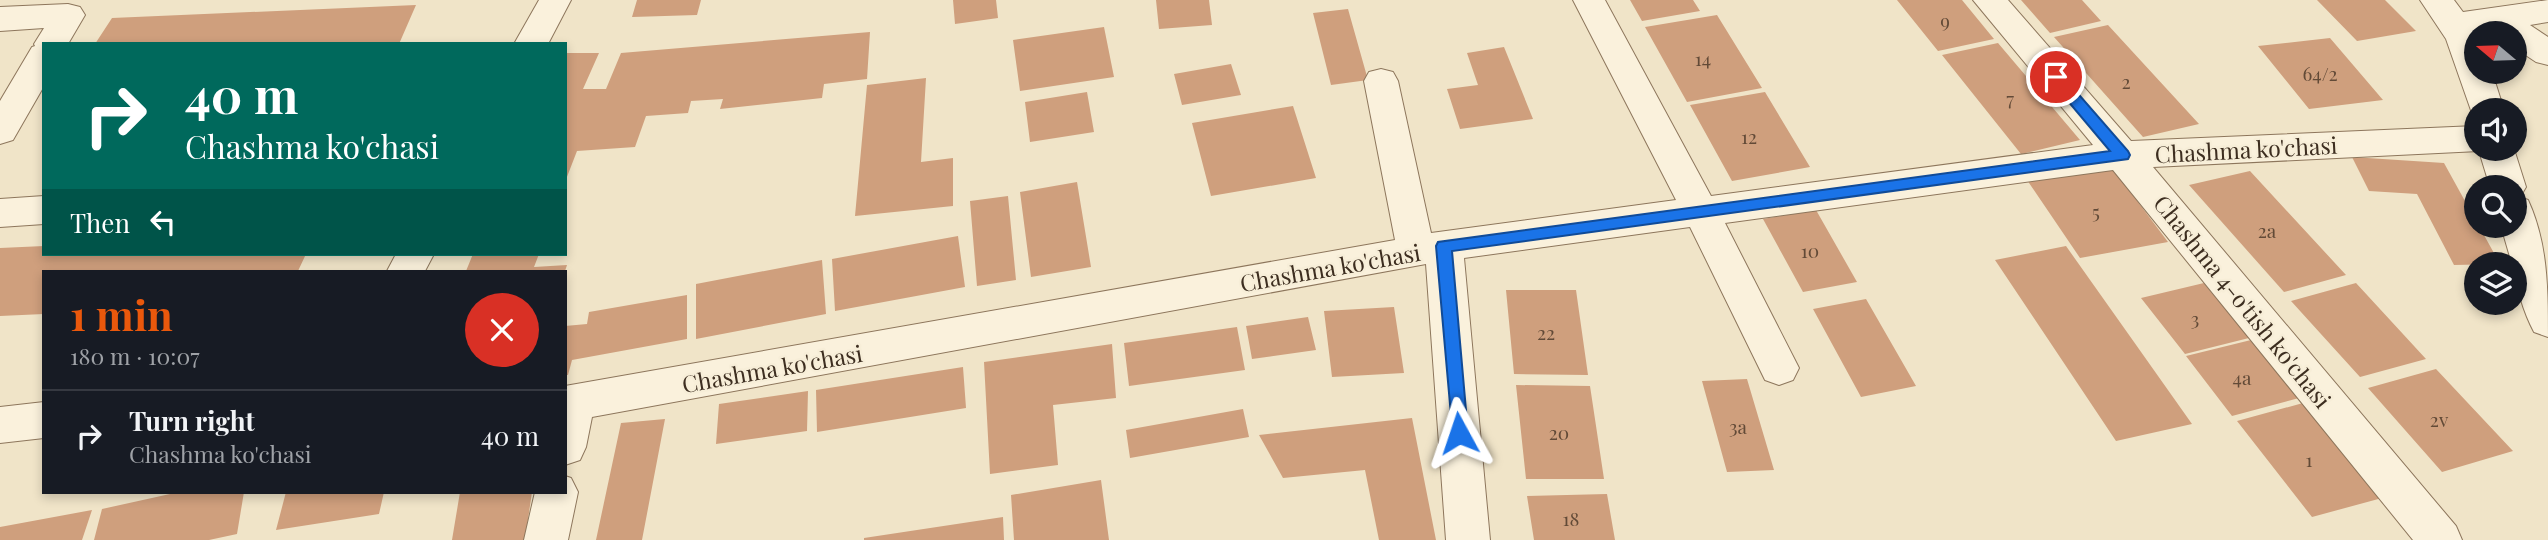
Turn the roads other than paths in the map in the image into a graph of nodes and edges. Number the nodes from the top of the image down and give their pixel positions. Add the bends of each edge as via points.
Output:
1 (555, 0) edge
2 (1589, 0) edge
3 (1989, 0) edge
4 (2548, 11) edge
5 (2446, 13) edge
6 (0, 19) edge
7 (2495, 19) junction
8 (52, 42) edge
9 (532, 42) edge
10 (2548, 53) edge
11 (42, 56) edge
12 (42, 58) edge
13 (0, 69) edge
14 (1381, 81) dead end
15 (2483, 98) edge
16 (42, 116) edge
17 (4, 125) edge
18 (2464, 140) edge
19 (2122, 155) junction
20 (42, 210) edge
21 (1701, 212) junction
22 (0, 213) edge
23 (2523, 238) edge
24 (1430, 249) junction
25 (2547, 317) edge
26 (1779, 368) dead end
27 (570, 404) edge
28 (42, 420) edge
29 (0, 425) edge
30 (567, 430) edge
31 (556, 494) edge
32 (546, 540) edge
33 (1468, 540) edge
34 (2440, 540) edge

1 - 9 street
2 - 21 street
3 - 19 street, Chashma 4-o'tish ko'chasi
4 - 7 street
5 - 7 street
5 - 15 street via 2471,52
6 - 8 street via 68,15
7 - 10 street
11 - 13 street
12 - 17 street
14 - 24 street
16 - 17 street
18 - 19 street, Chashma ko'chasi
19 - 21 street, Chashma ko'chasi
19 - 34 street, Chashma 4-o'tish ko'chasi
20 - 22 street
21 - 24 street, Chashma ko'chasi
21 - 26 street
23 - 25 street
24 - 27 street, Chashma ko'chasi
24 - 33 street
27 - 30 street
28 - 29 street
31 - 32 street

